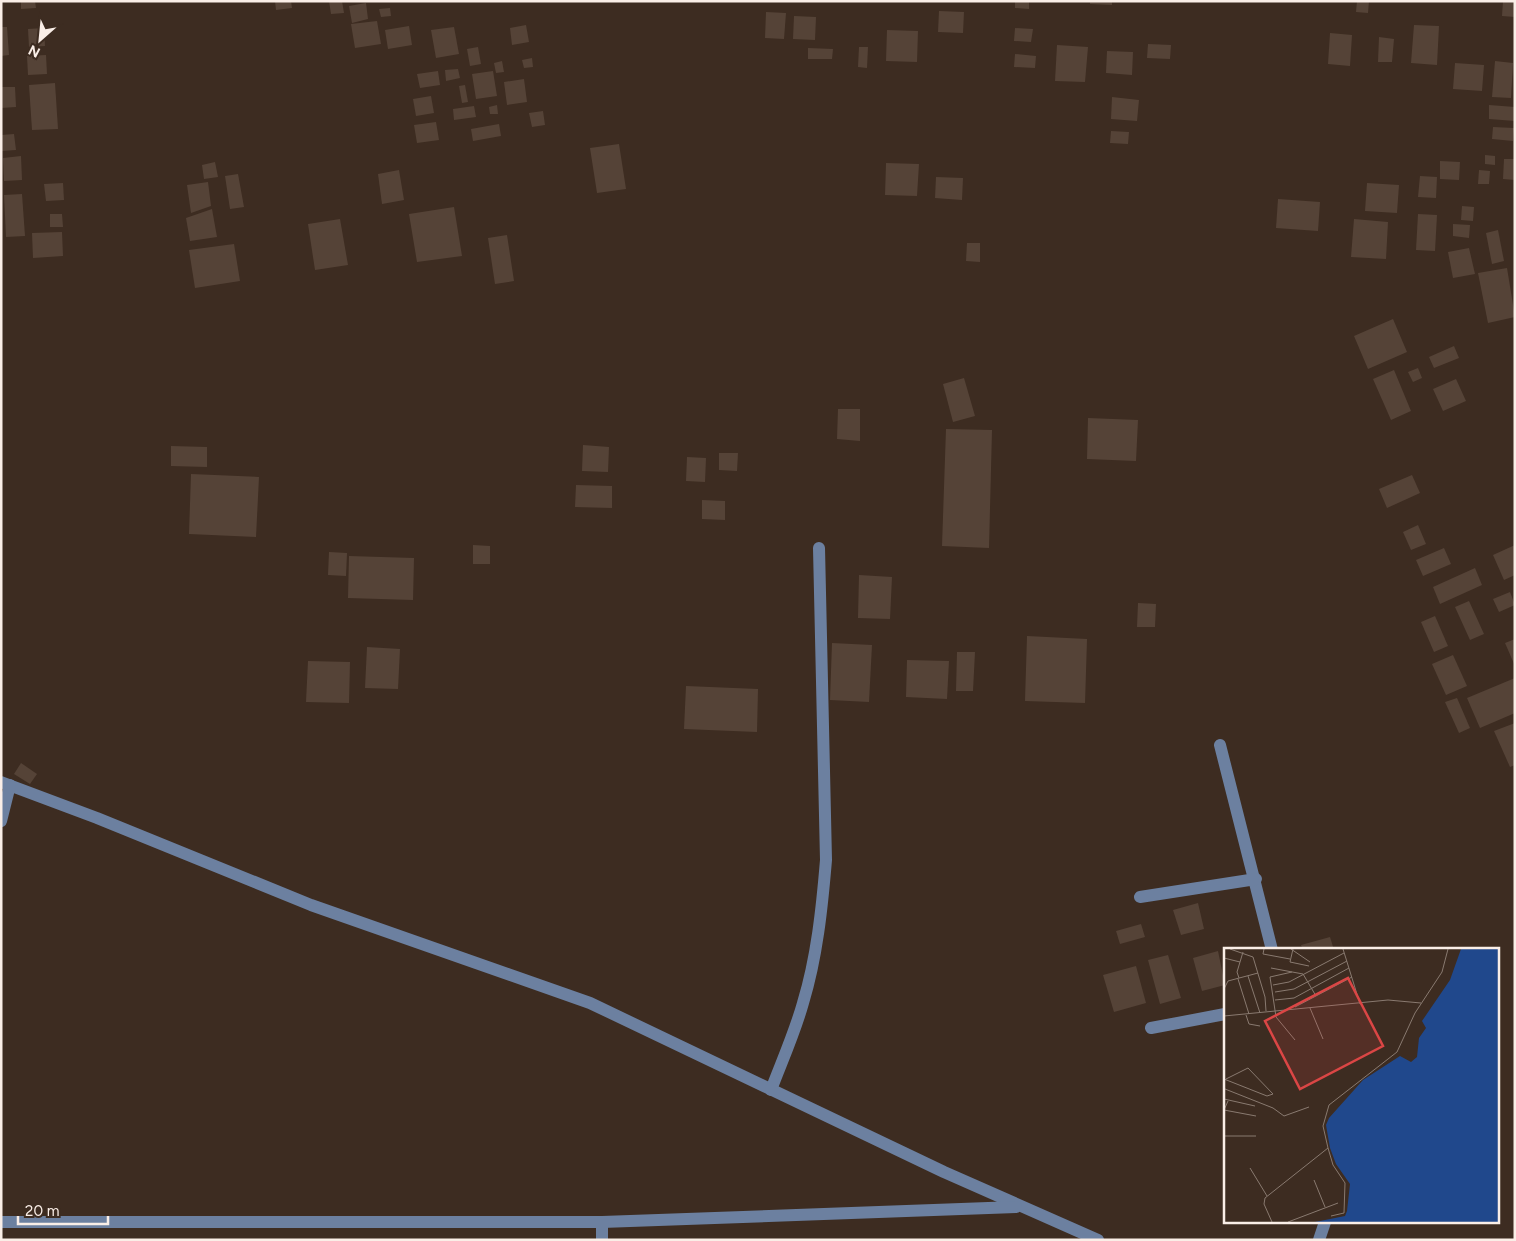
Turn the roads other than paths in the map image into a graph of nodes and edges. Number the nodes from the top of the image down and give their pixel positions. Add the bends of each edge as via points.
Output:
1 (819, 548) dead end
2 (1220, 745) dead end
3 (6, 783) edge
4 (1, 821) edge
5 (1256, 878) junction
6 (1140, 898) dead end
7 (1272, 948) edge
8 (1224, 1014) edge
9 (1151, 1028) dead end
10 (772, 1090) junction
11 (1020, 1207) junction
12 (1, 1222) edge
13 (602, 1222) junction
14 (1324, 1224) edge
15 (602, 1240) edge
16 (1098, 1240) edge
17 (1319, 1240) edge

1 - 10 street via 824,890 803,1003
2 - 5 street
3 - 4 street
3 - 10 street via 311,905 590,1002
5 - 6 street
5 - 7 street
8 - 9 street
10 - 11 street
11 - 13 street
11 - 16 street
12 - 13 street
13 - 15 street
14 - 17 street

